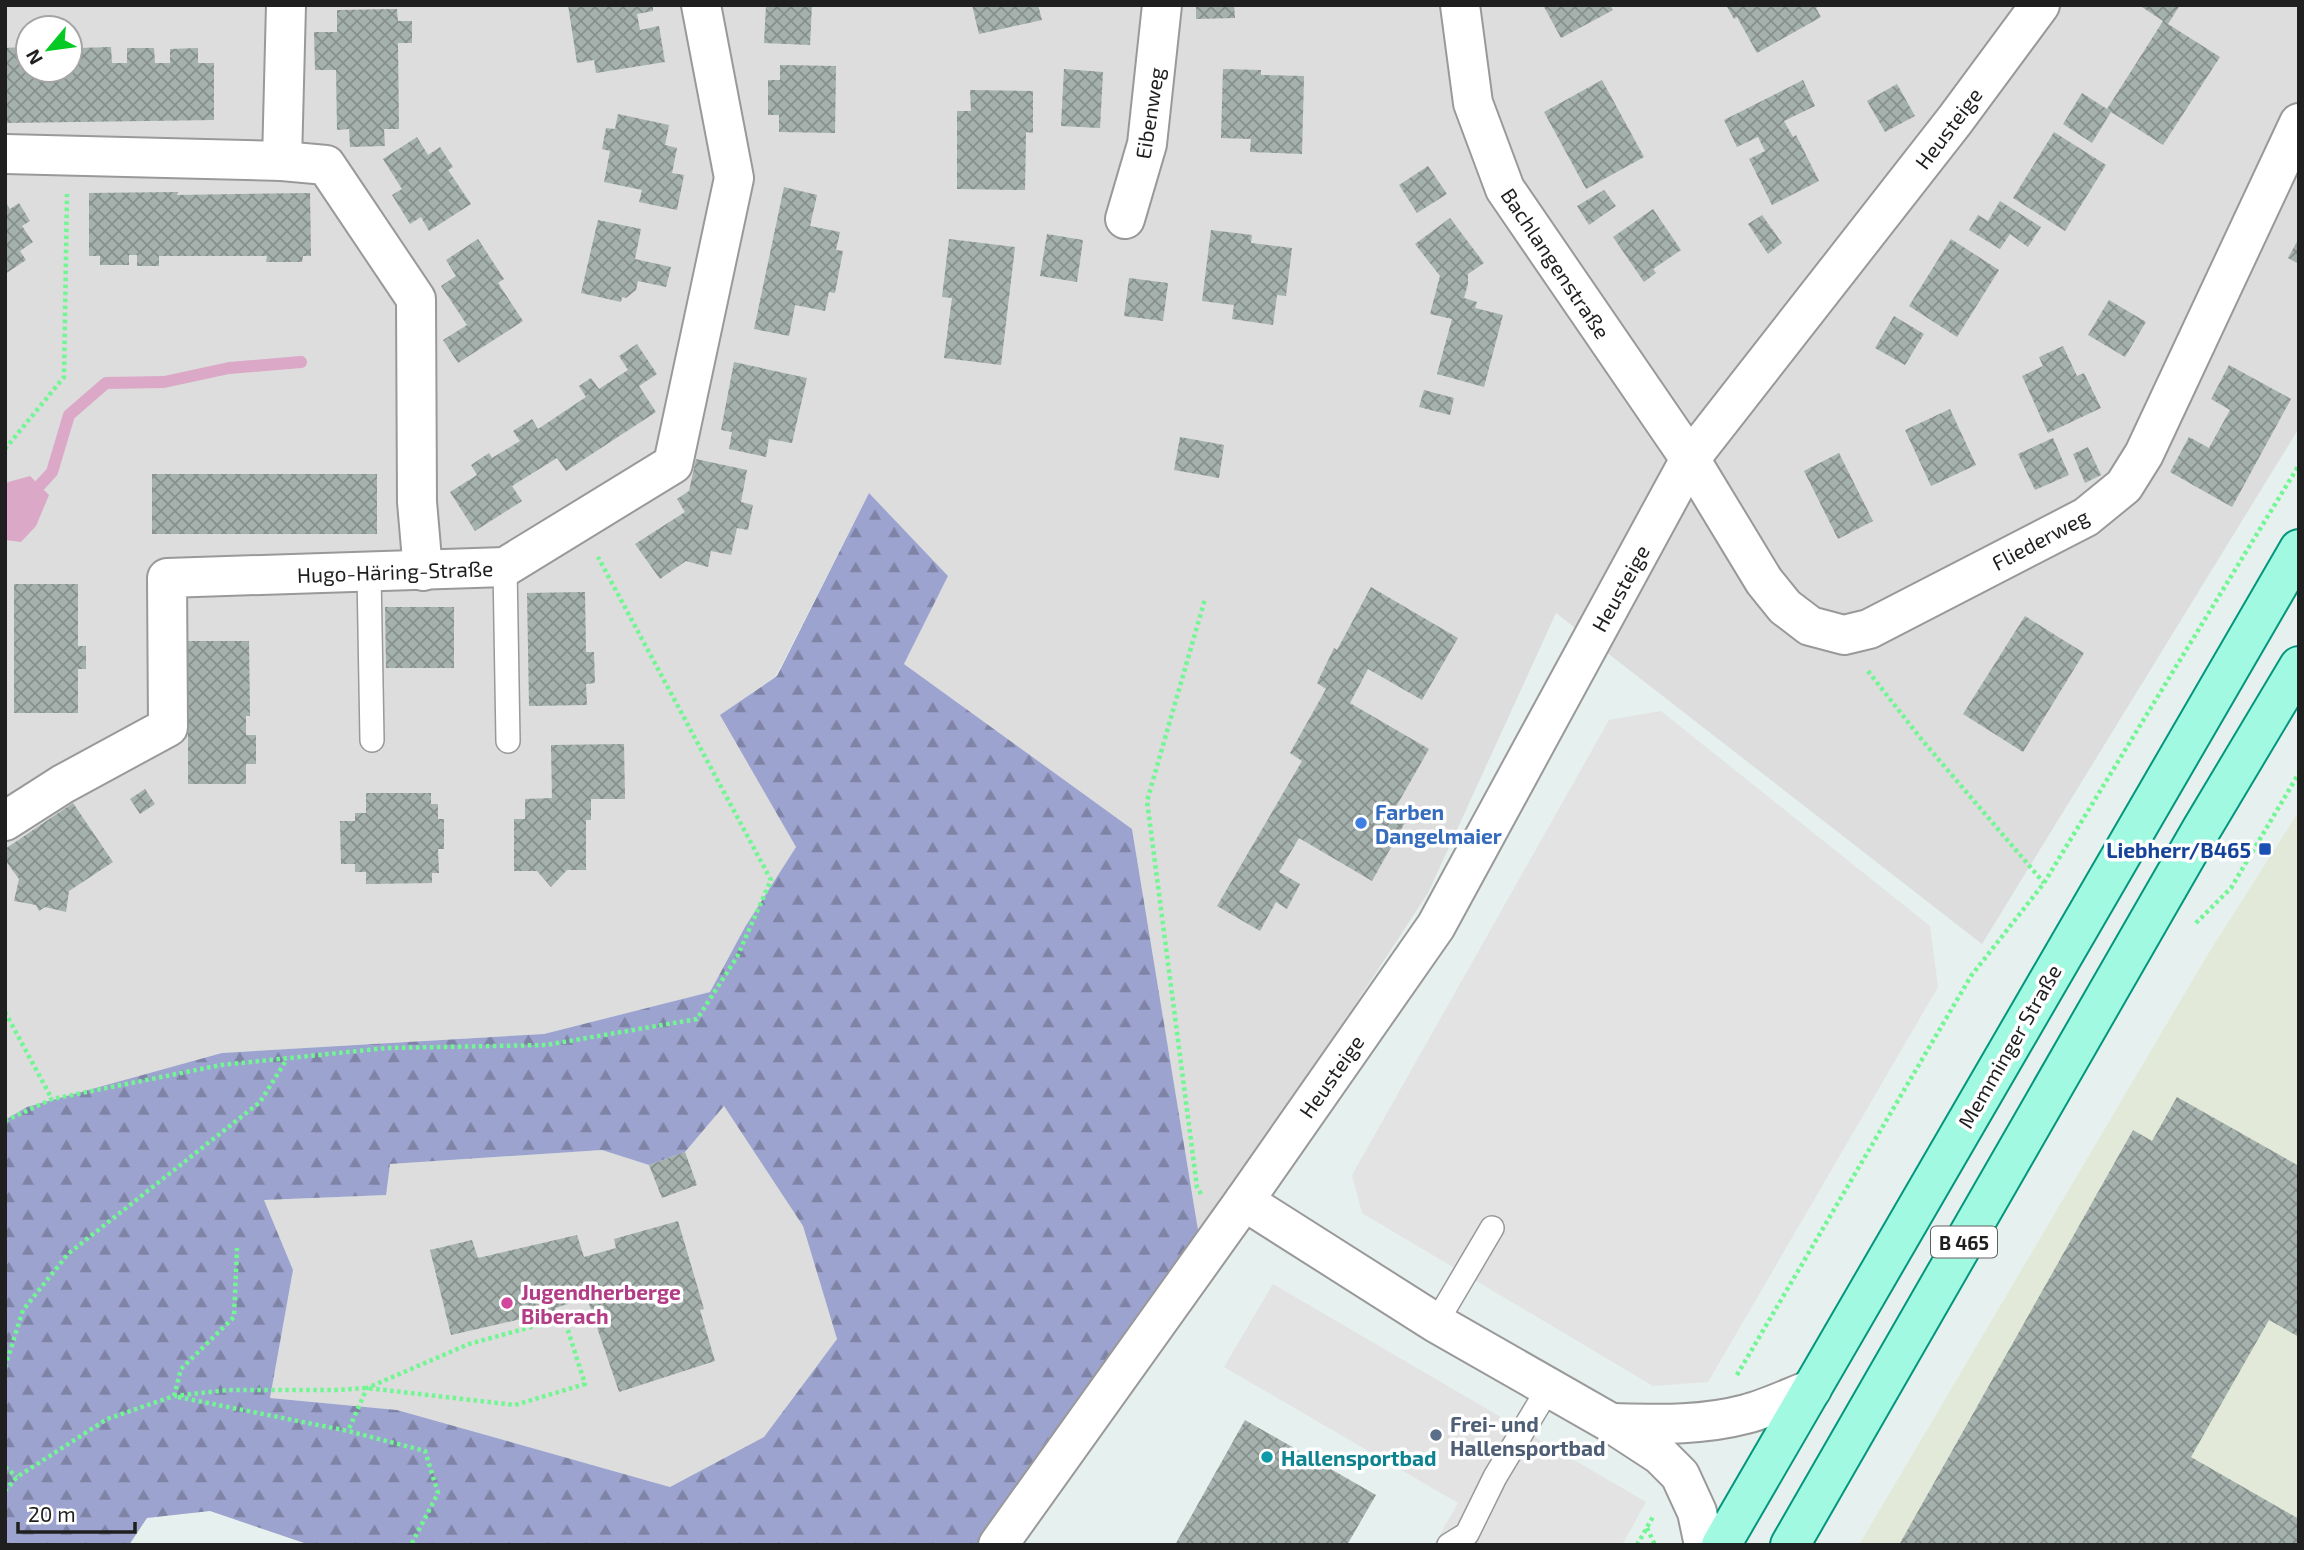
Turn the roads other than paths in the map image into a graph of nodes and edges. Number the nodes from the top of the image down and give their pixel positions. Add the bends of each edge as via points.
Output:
1 (286, 5) edge
2 (701, 5) edge
3 (1162, 5) edge
4 (1460, 5) edge
5 (2040, 5) edge
6 (2299, 123) edge
7 (5, 154) edge
8 (282, 161) junction
9 (1125, 219) dead end
10 (1690, 459) junction
11 (2299, 549) edge
12 (505, 567) junction
13 (423, 571) junction
14 (369, 573) junction
15 (2299, 666) edge
16 (372, 740) dead end
17 (509, 741) dead end
18 (5, 821) edge
19 (1233, 1215) junction
20 (1492, 1228) dead end
21 (1436, 1323) junction
22 (1548, 1389) junction
23 (1812, 1389) junction
24 (1611, 1423) junction
25 (998, 1545) edge
26 (1449, 1545) edge
27 (1703, 1545) edge
28 (1721, 1545) edge
29 (1790, 1545) edge

1 - 8 street
2 - 12 street, Hugo-Häring-Straße via 734,178 673,464
3 - 9 street, Eibenweg via 1147,144
4 - 10 street, Bachlangenstraße via 1474,103 1505,189
5 - 10 street, Heusteige
6 - 10 street, Fliederweg via 2144,454 2124,486 2086,517 1869,629 1844,635 1810,626 1784,607
7 - 8 street
8 - 13 street via 326,165 416,299 417,502
10 - 19 street, Heusteige via 1436,926
11 - 23 main road, Memminger Straße / B 465
12 - 13 street, Hugo-Häring-Straße
12 - 17 lane
13 - 14 street, Hugo-Häring-Straße
14 - 16 lane
14 - 18 street, Hugo-Häring-Straße via 167,578 168,727
15 - 29 main road, B 465
19 - 21 street
19 - 25 street, Heusteige
20 - 21 lane
21 - 22 street
22 - 24 street
22 - 26 lane via 1467,1534
23 - 24 street via 1747,1414 1712,1421
23 - 28 main road, Memminger Straße / B 465
24 - 27 street via 1660,1455 1680,1475 1697,1512

